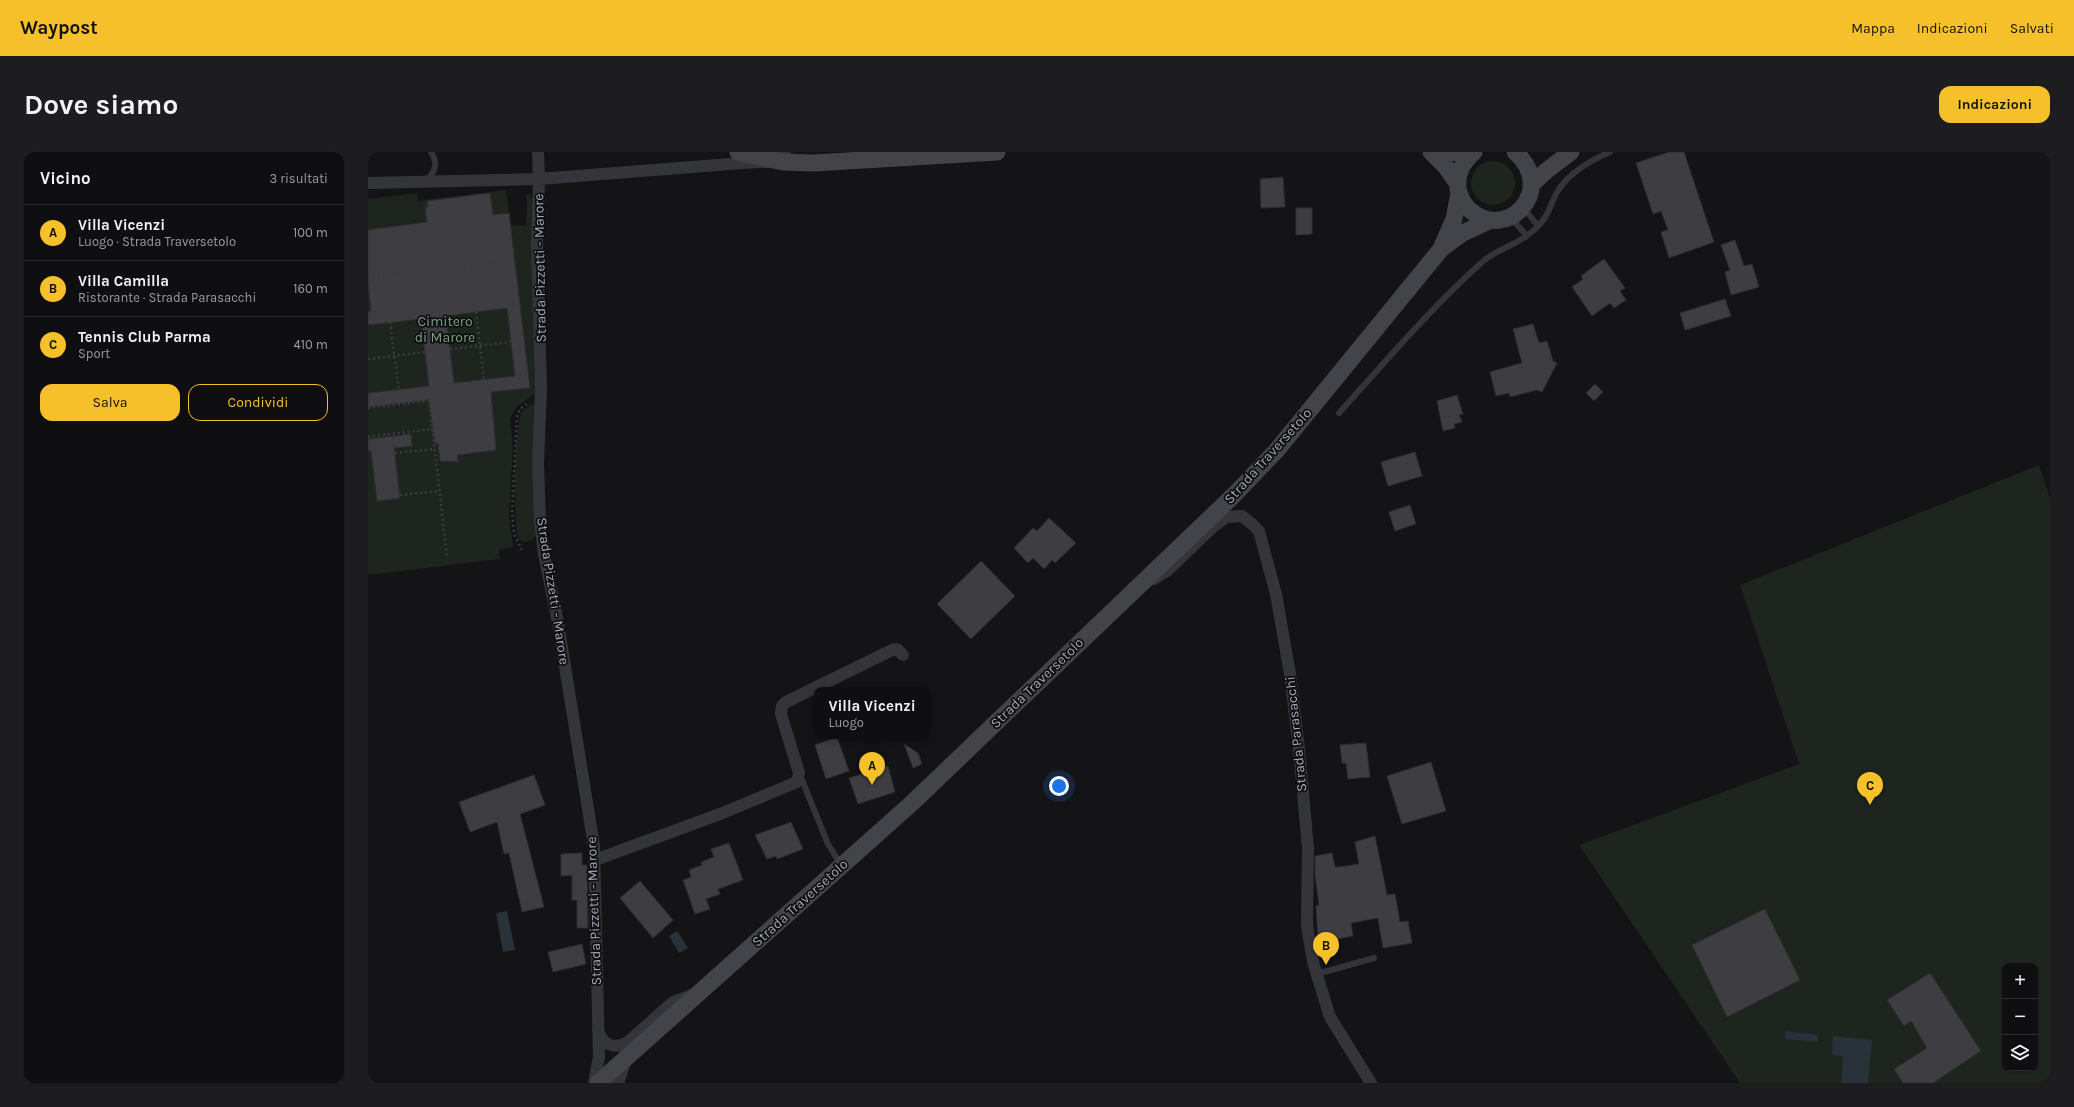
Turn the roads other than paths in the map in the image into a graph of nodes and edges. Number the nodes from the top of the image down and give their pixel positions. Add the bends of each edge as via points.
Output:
1 (432, 152) edge
2 (538, 152) edge
3 (738, 152) edge
4 (997, 152) edge
5 (1470, 152) edge
6 (1474, 152) edge
7 (1515, 152) edge
8 (1571, 152) edge
9 (1610, 152) edge
10 (1433, 153) edge
11 (784, 157) edge
12 (539, 179) junction
13 (418, 182) junction
14 (368, 183) edge
15 (1532, 184) junction
16 (1458, 189) junction
17 (1523, 207) junction
18 (1510, 217) junction
19 (1491, 220) junction
20 (1538, 226) junction
21 (1527, 236) junction
22 (1441, 249) junction
23 (1339, 413) dead end
24 (1132, 592) junction
25 (903, 655) dead end
26 (817, 687) edge
27 (814, 688) edge
28 (800, 773) junction
29 (594, 860) junction
30 (842, 866) junction
31 (1374, 958) dead end
32 (1317, 974) junction
33 (703, 989) junction
34 (598, 1027) junction
35 (632, 1053) junction
36 (594, 1083) edge
37 (598, 1083) edge
38 (618, 1083) edge
39 (1371, 1083) edge

1 - 13 lane via 435,158 433,172 427,179
2 - 12 street, Strada Pizzetti - Marore
3 - 11 main road
4 - 11 main road via 833,163
5 - 10 main road
6 - 16 main road, Strada Traversetolo via 1461,168
7 - 15 main road via 1529,168
8 - 15 main road
9 - 20 lane via 1565,181 1547,217
10 - 16 main road
11 - 12 street via 756,162
12 - 13 street
12 - 29 street, Strada Pizzetti - Marore via 536,222 541,399 538,469 542,540 584,778
13 - 14 lane
15 - 17 main road, Strada Traversetolo
16 - 19 main road via 1465,204 1474,214
16 - 22 main road, Strada Traversetolo via 1454,219
17 - 18 main road, Strada Traversetolo
17 - 20 lane
18 - 19 main road, Strada Traversetolo
18 - 21 lane
19 - 22 main road, Strada Traversetolo via 1463,233
20 - 21 lane
21 - 23 lane via 1497,250 1480,263 1433,310
22 - 24 main road, Strada Traversetolo via 1276,451 1234,495
24 - 30 main road, Strada Traversetolo via 912,803
24 - 32 street, Strada Parasacchi via 1167,571 1226,518 1242,516 1259,531 1276,594 1290,674 1308,848 1307,926
25 - 26 street via 897,649 892,650
27 - 28 street via 782,706 781,714
28 - 29 street via 793,785
28 - 30 lane via 828,844
29 - 34 street, Strada Pizzetti - Marore
30 - 33 main road, Strada Traversetolo
31 - 32 lane
32 - 39 street, Strada Parasacchi via 1330,1017
33 - 34 street, Strada Pizzetti - Marore via 673,1002 621,1046 607,1043 599,1035
33 - 35 main road, Strada Traversetolo
34 - 36 street, Strada Pizzetti - Marore via 599,1057
35 - 37 main road, Strada Traversetolo
35 - 38 street via 625,1063

